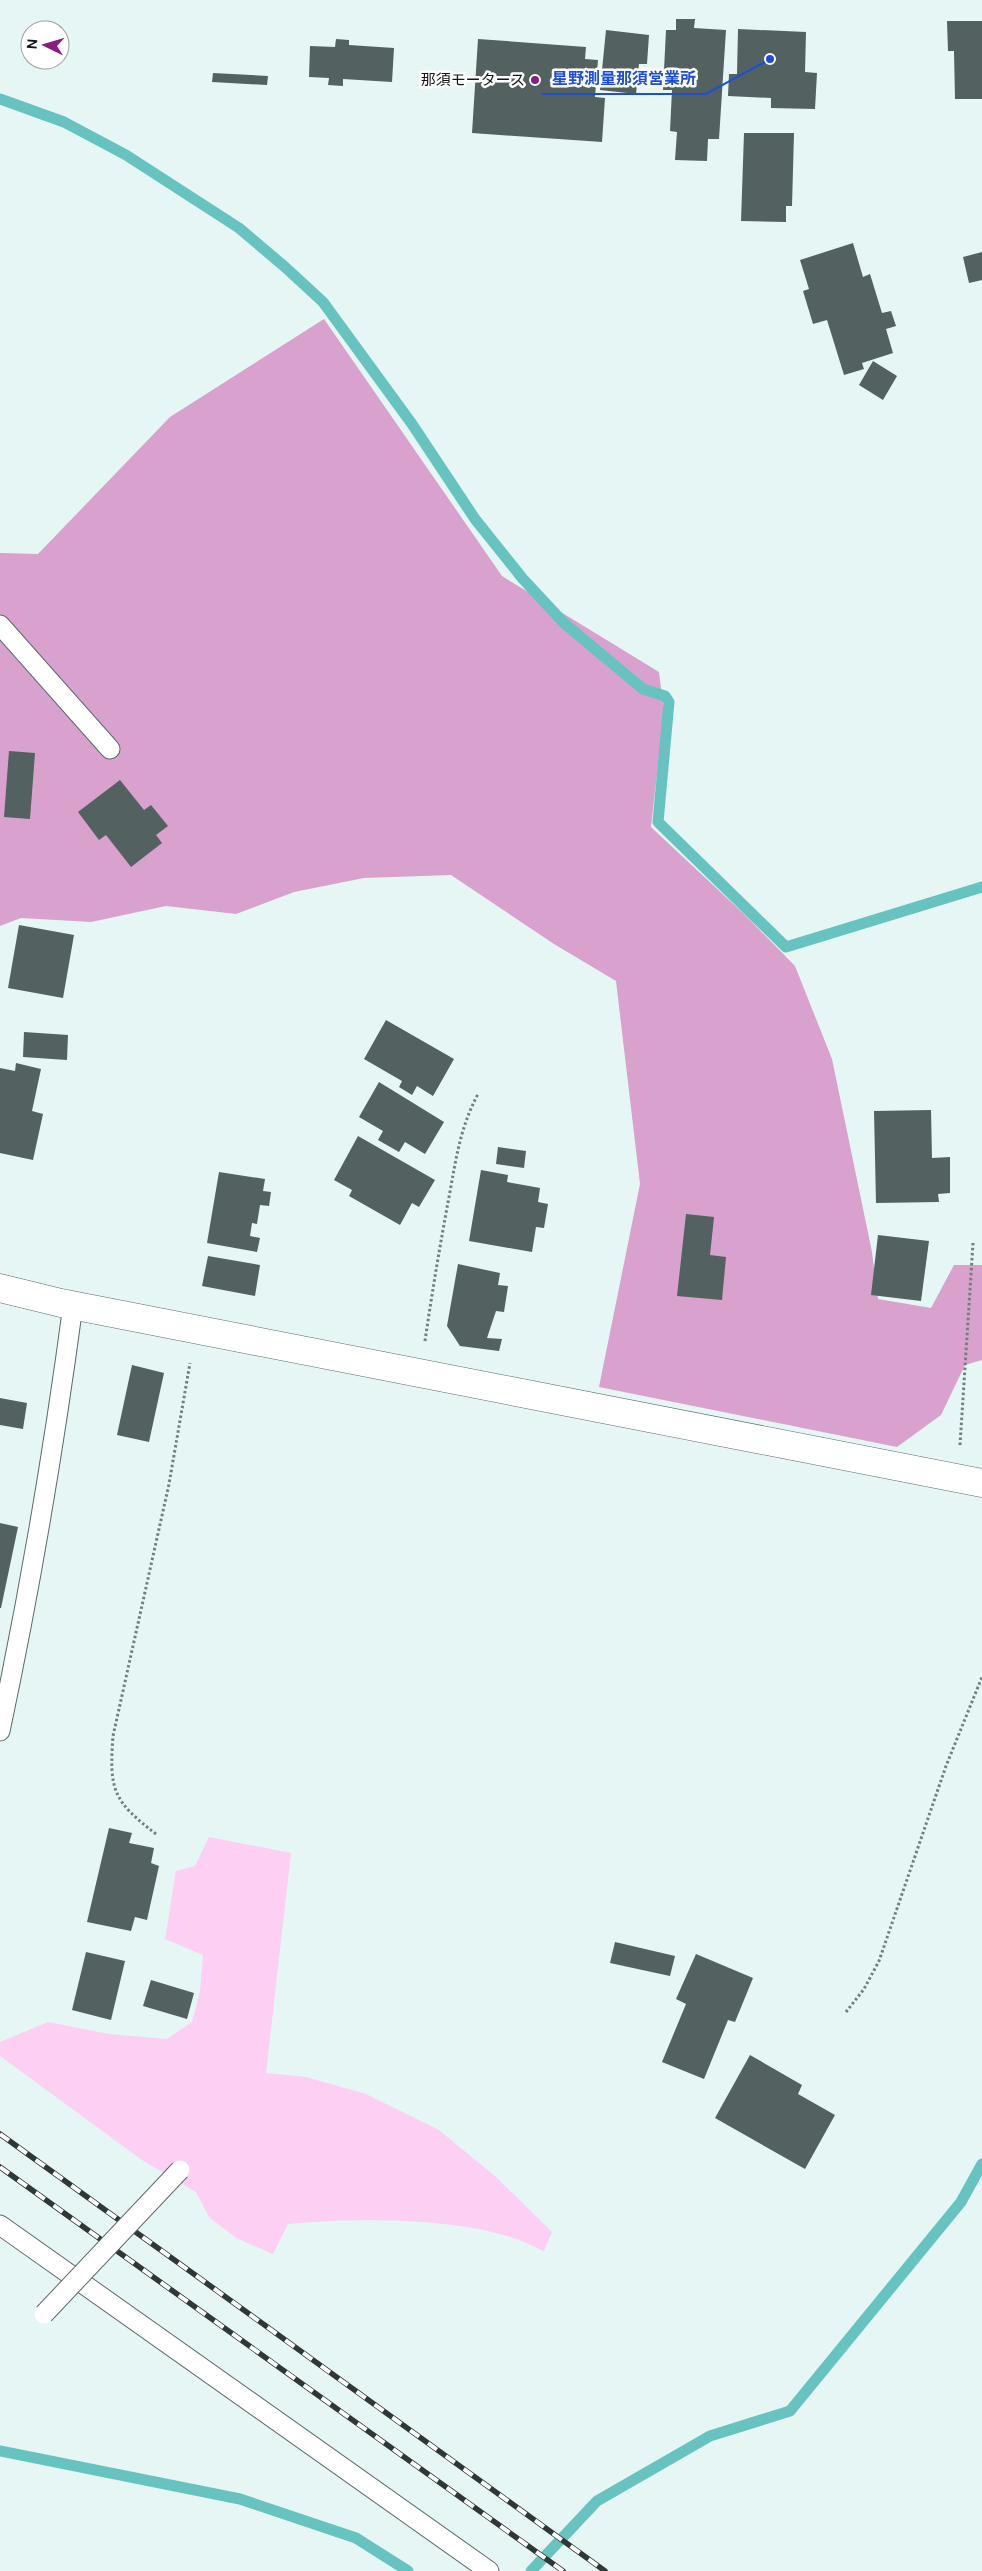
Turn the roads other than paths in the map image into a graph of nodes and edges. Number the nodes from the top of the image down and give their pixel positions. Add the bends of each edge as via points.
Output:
1 (0, 625) edge
2 (110, 749) dead end
3 (0, 1288) edge
4 (72, 1305) junction
5 (970, 1480) edge
6 (0, 1731) edge
7 (180, 2170) dead end
8 (0, 2225) edge
9 (44, 2314) dead end
10 (489, 2571) edge

1 - 2 lane
3 - 4 street
4 - 5 street
4 - 6 lane via 56,1435
7 - 9 lane, bridge
8 - 10 lane

